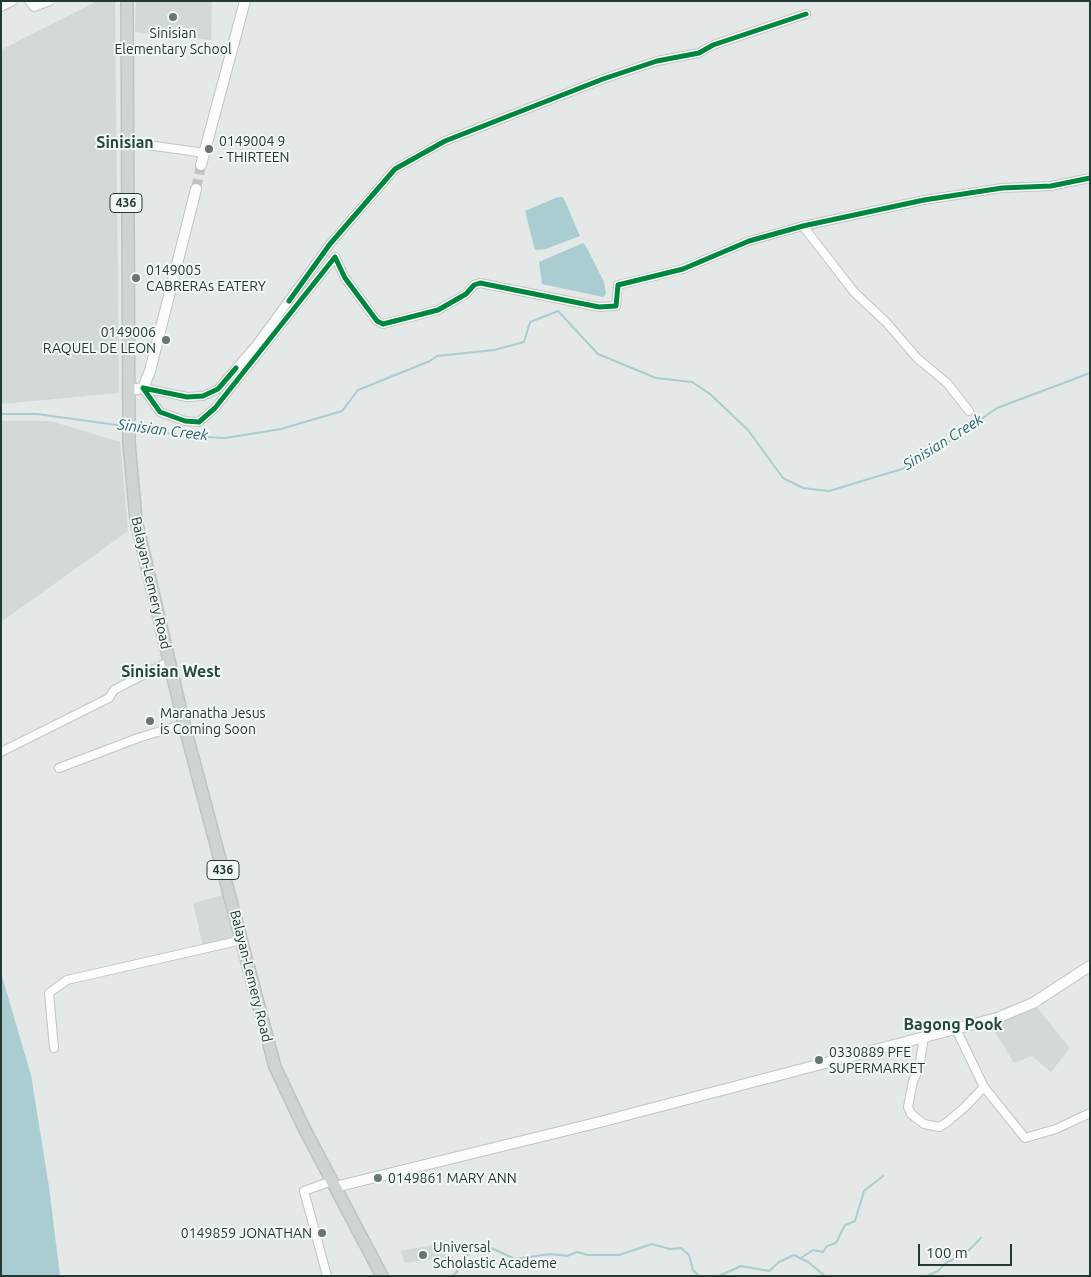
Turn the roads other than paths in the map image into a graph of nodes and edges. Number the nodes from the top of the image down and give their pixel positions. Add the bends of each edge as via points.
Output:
1 (12, 1) edge
2 (30, 1) edge
3 (50, 1) edge
4 (127, 1) edge
5 (245, 1) edge
6 (1, 7) edge
7 (806, 14) dead end
8 (126, 142) junction
9 (204, 153) junction
10 (202, 165) tunnel mouth
11 (1090, 178) edge
12 (196, 189) tunnel mouth
13 (803, 226) junction
14 (143, 388) junction
15 (130, 390) junction
16 (969, 411) dead end
17 (170, 661) junction
18 (184, 724) junction
19 (1, 752) edge
20 (59, 768) dead end
21 (242, 940) junction
22 (1090, 966) edge
23 (956, 1029) junction
24 (924, 1037) junction
25 (54, 1048) dead end
26 (984, 1087) junction
27 (1090, 1113) edge
28 (333, 1184) junction
29 (327, 1276) edge
30 (382, 1276) edge

1 - 6 street
2 - 3 street via 34,7
4 - 8 main road, Balayan-Lemery Road / 436
5 - 9 street
7 - 14 street via 699,53 657,60 603,79 446,141 395,170 330,244 257,344 218,389 203,396 187,397
8 - 9 street
8 - 15 main road, Balayan-Lemery Road / 436
9 - 10 street
11 - 13 street via 1051,186 1002,188 924,200
12 - 14 street
13 - 14 street via 749,241 683,269 618,285 616,306 599,307 480,283 438,310 383,324 377,321 345,278 335,257 214,408 199,422 185,421 160,412
13 - 16 street via 854,292 917,358 947,383
14 - 15 street
15 - 17 main road, Balayan-Lemery Road / 436 via 128,443 136,520
17 - 18 main road, Balayan-Lemery Road / 436
17 - 19 street via 114,690 109,698
18 - 20 street
18 - 21 main road, Balayan-Lemery Road / 436
21 - 25 street via 67,980 49,993
21 - 28 main road, Balayan-Lemery Road / 436 via 275,1068
22 - 23 street via 1033,1003 997,1018
23 - 24 street
23 - 26 street
24 - 26 street via 908,1107 911,1114 924,1124 939,1126 953,1118
24 - 28 street via 582,1126
26 - 27 street via 1025,1138 1056,1129
28 - 29 street via 304,1190
28 - 30 main road, Balayan-Lemery Road / 436

